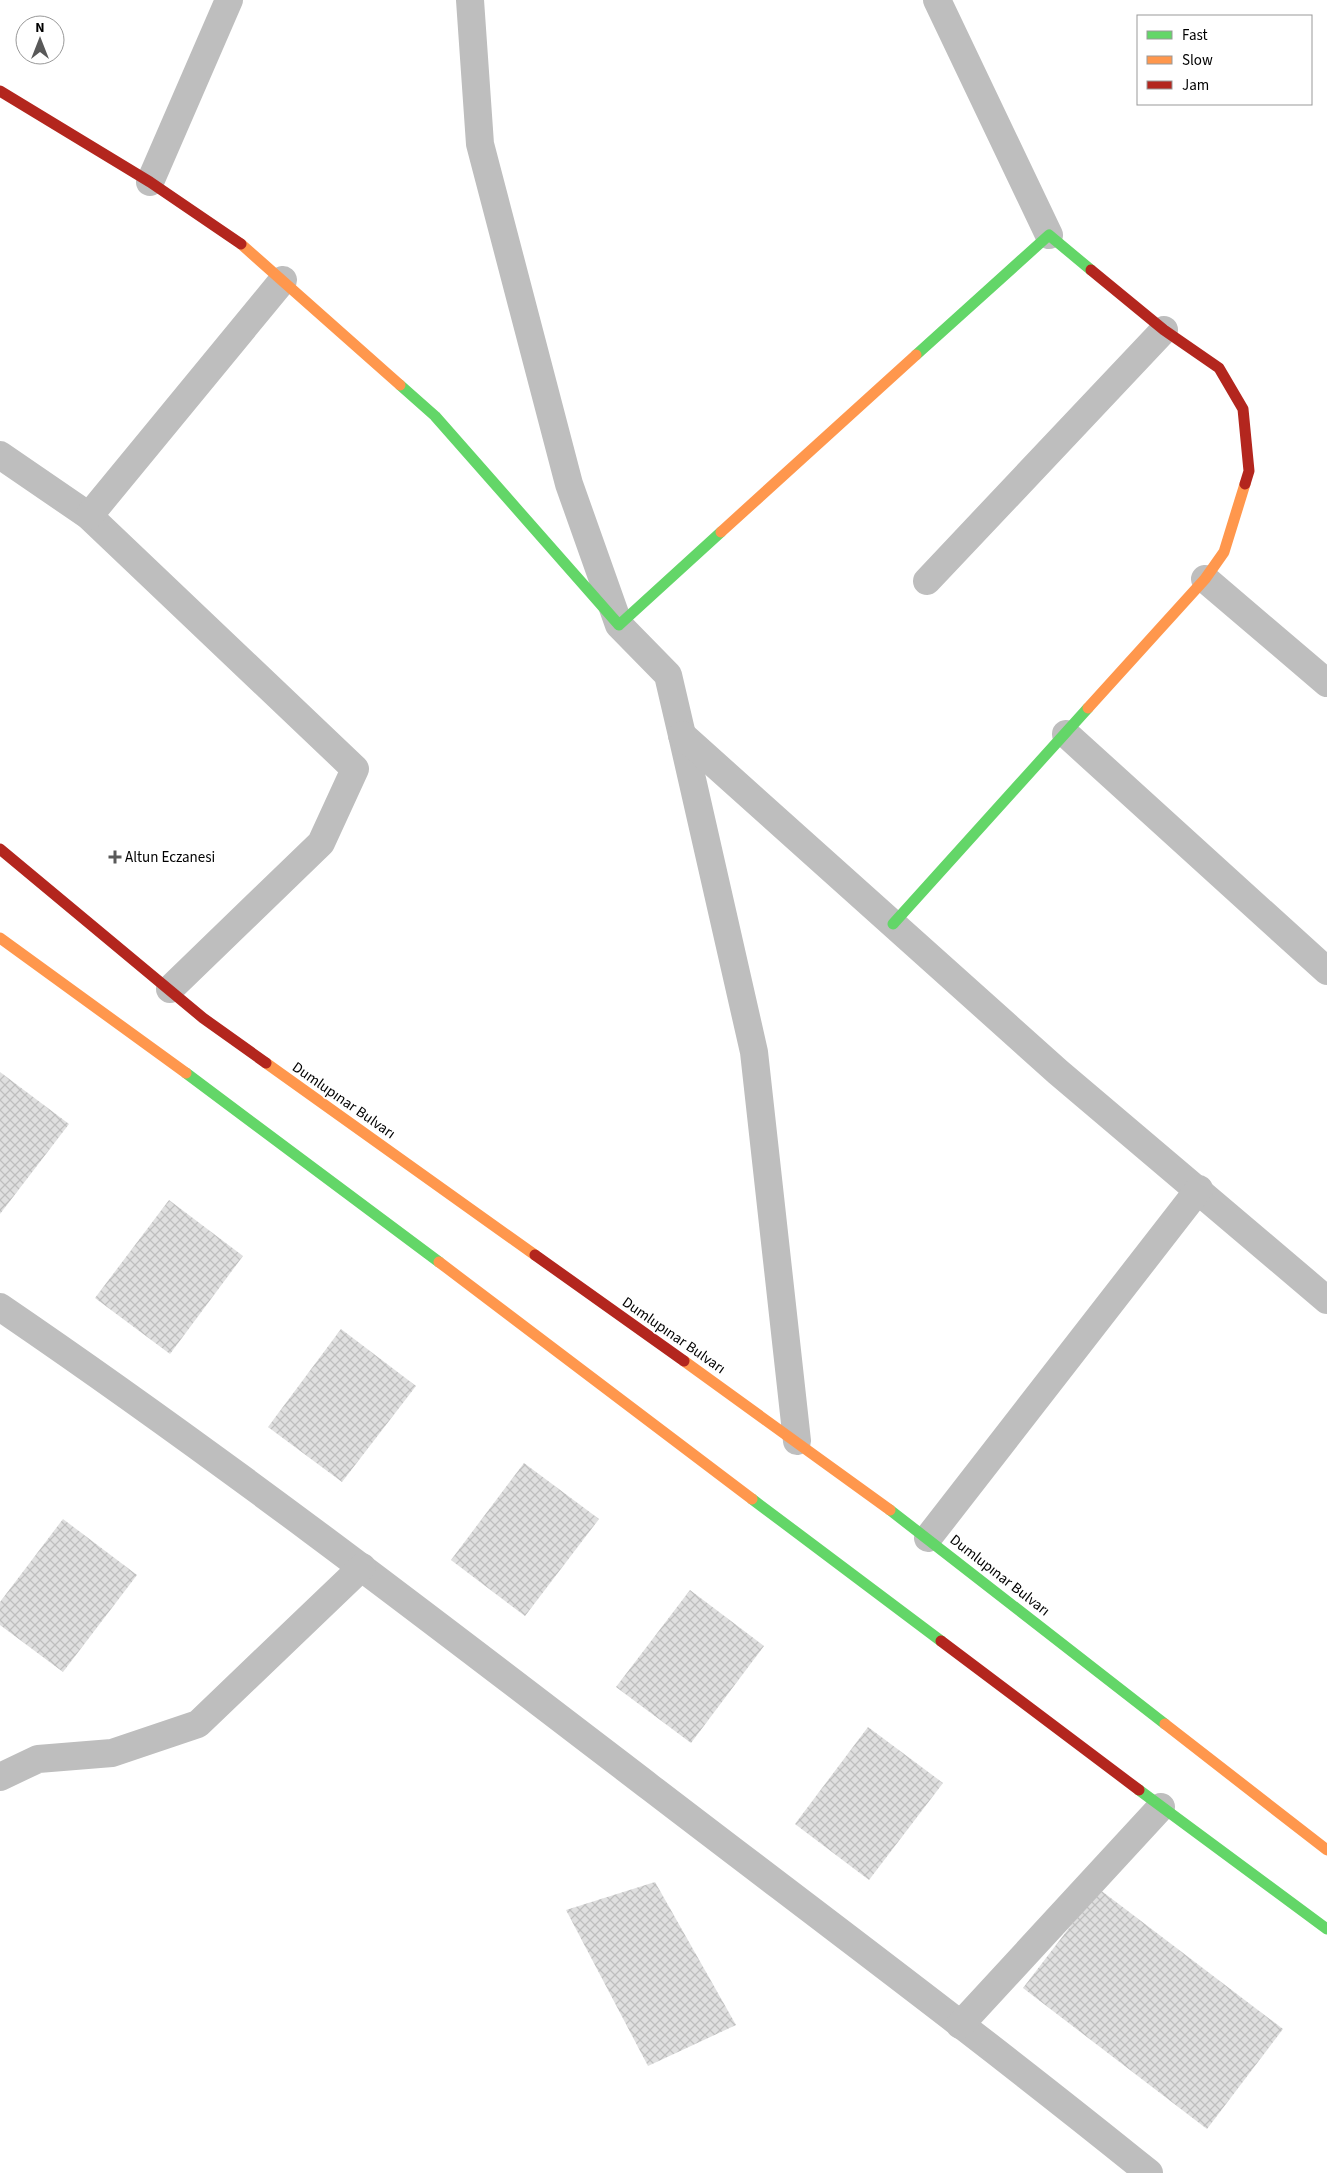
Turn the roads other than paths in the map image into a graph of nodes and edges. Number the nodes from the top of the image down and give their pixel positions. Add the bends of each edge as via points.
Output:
1 (229, 0) edge
2 (470, 0) edge
3 (937, 0) edge
4 (0, 91) edge
5 (150, 182) junction
6 (1049, 235) junction
7 (282, 280) junction
8 (1164, 330) junction
9 (0, 455) edge
10 (89, 516) junction
11 (1206, 579) junction
12 (927, 581) dead end
13 (619, 625) junction
14 (1327, 682) edge
15 (1066, 734) junction
16 (682, 735) junction
17 (0, 849) edge
18 (893, 924) junction
19 (0, 938) edge
20 (1327, 971) edge
21 (170, 989) junction
22 (1200, 1190) junction
23 (1327, 1300) edge
24 (0, 1307) edge
25 (798, 1441) junction
26 (928, 1538) junction
27 (362, 1567) junction
28 (0, 1777) edge
29 (1160, 1807) junction
30 (1327, 1850) edge
31 (1327, 1930) edge
32 (960, 2025) junction
33 (1149, 2173) edge

1 - 5 street
2 - 13 street via 480,144 569,484
3 - 6 street
4 - 5 main road
5 - 7 main road via 243,245
6 - 8 main road
6 - 13 main road
7 - 10 street
7 - 13 main road via 435,416
8 - 11 main road via 1220,368 1244,409 1249,471 1224,552
8 - 12 street
9 - 10 street
10 - 21 street via 355,769 322,842
11 - 14 street
11 - 15 main road
13 - 16 street via 668,674
15 - 18 main road
15 - 20 street
16 - 18 street
16 - 25 street via 754,1052
17 - 21 main road, Dumlupınar Bulvarı
18 - 22 street via 1058,1072
19 - 29 main road via 271,1135
21 - 25 main road, Dumlupınar Bulvarı via 203,1018
22 - 23 street
22 - 26 street
24 - 27 street via 96,1372
25 - 26 main road, Dumlupınar Bulvarı
26 - 30 main road, Dumlupınar Bulvarı
27 - 28 street via 198,1724 112,1753 38,1759
27 - 32 street
29 - 31 main road
29 - 32 street
32 - 33 street

